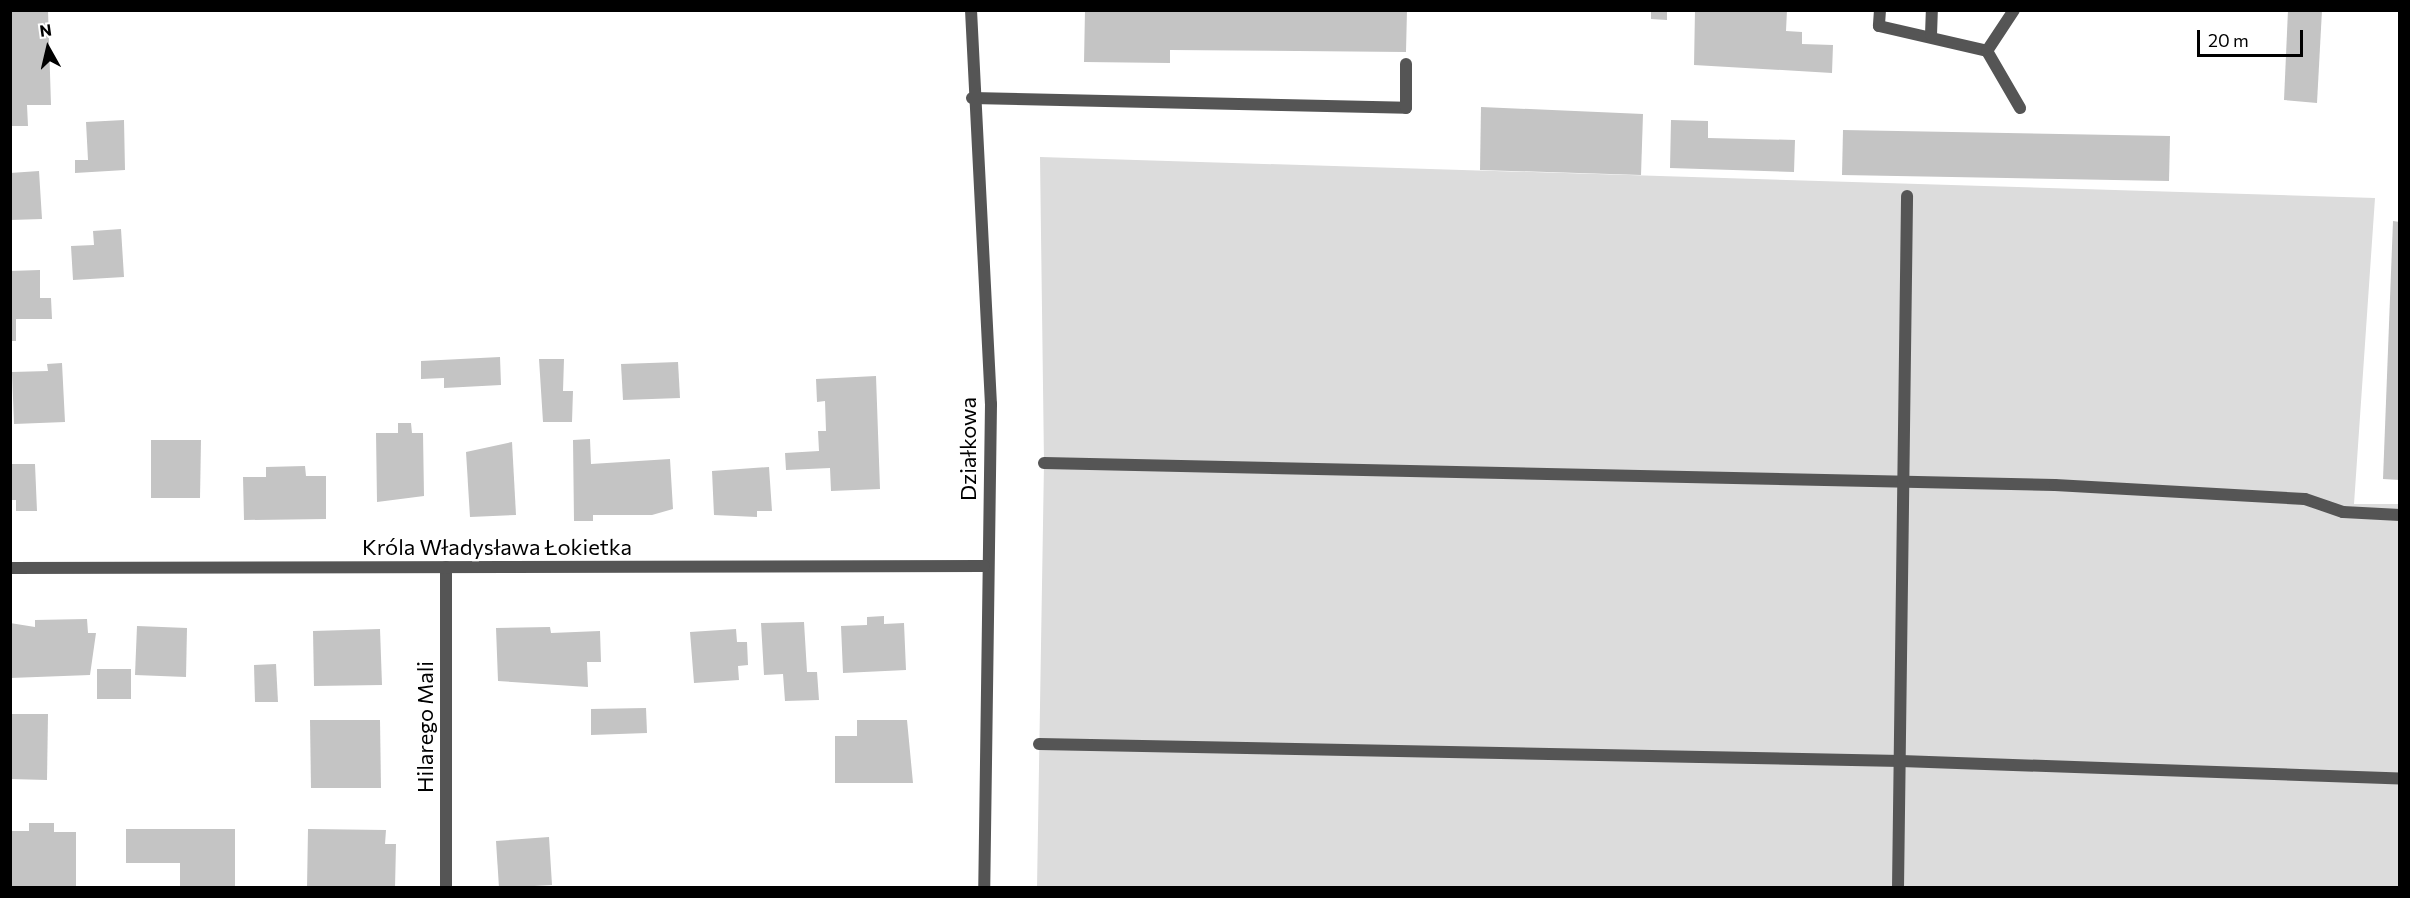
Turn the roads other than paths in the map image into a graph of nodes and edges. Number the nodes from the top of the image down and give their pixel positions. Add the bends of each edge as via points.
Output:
1 (971, 10) edge
2 (1880, 10) edge
3 (1932, 10) edge
4 (2014, 10) edge
5 (1930, 35) junction
6 (1987, 51) junction
7 (1406, 64) dead end
8 (972, 98) junction
9 (2020, 108) dead end
10 (1907, 196) dead end
11 (1044, 463) dead end
12 (1907, 482) junction
13 (2400, 515) edge
14 (984, 566) junction
15 (446, 567) junction
16 (10, 568) edge
17 (1040, 744) dead end
18 (1901, 761) junction
19 (2400, 778) edge
20 (446, 888) edge
21 (984, 888) edge
22 (1898, 888) edge

1 - 8 street, Działkowa
2 - 5 street via 1879,26
3 - 5 street
4 - 6 street
5 - 6 street
6 - 9 street
7 - 8 street via 1406,108
8 - 14 street, Działkowa via 990,404
10 - 12 street
11 - 12 street
12 - 13 street via 2216,492 2304,499 2343,513
12 - 18 street
14 - 15 street, Króla Władysława Łokietka
14 - 21 street, Działkowa
15 - 16 street, Króla Władysława Łokietka
15 - 20 street, Hilarego Mali
17 - 18 street
18 - 19 street
18 - 22 street

